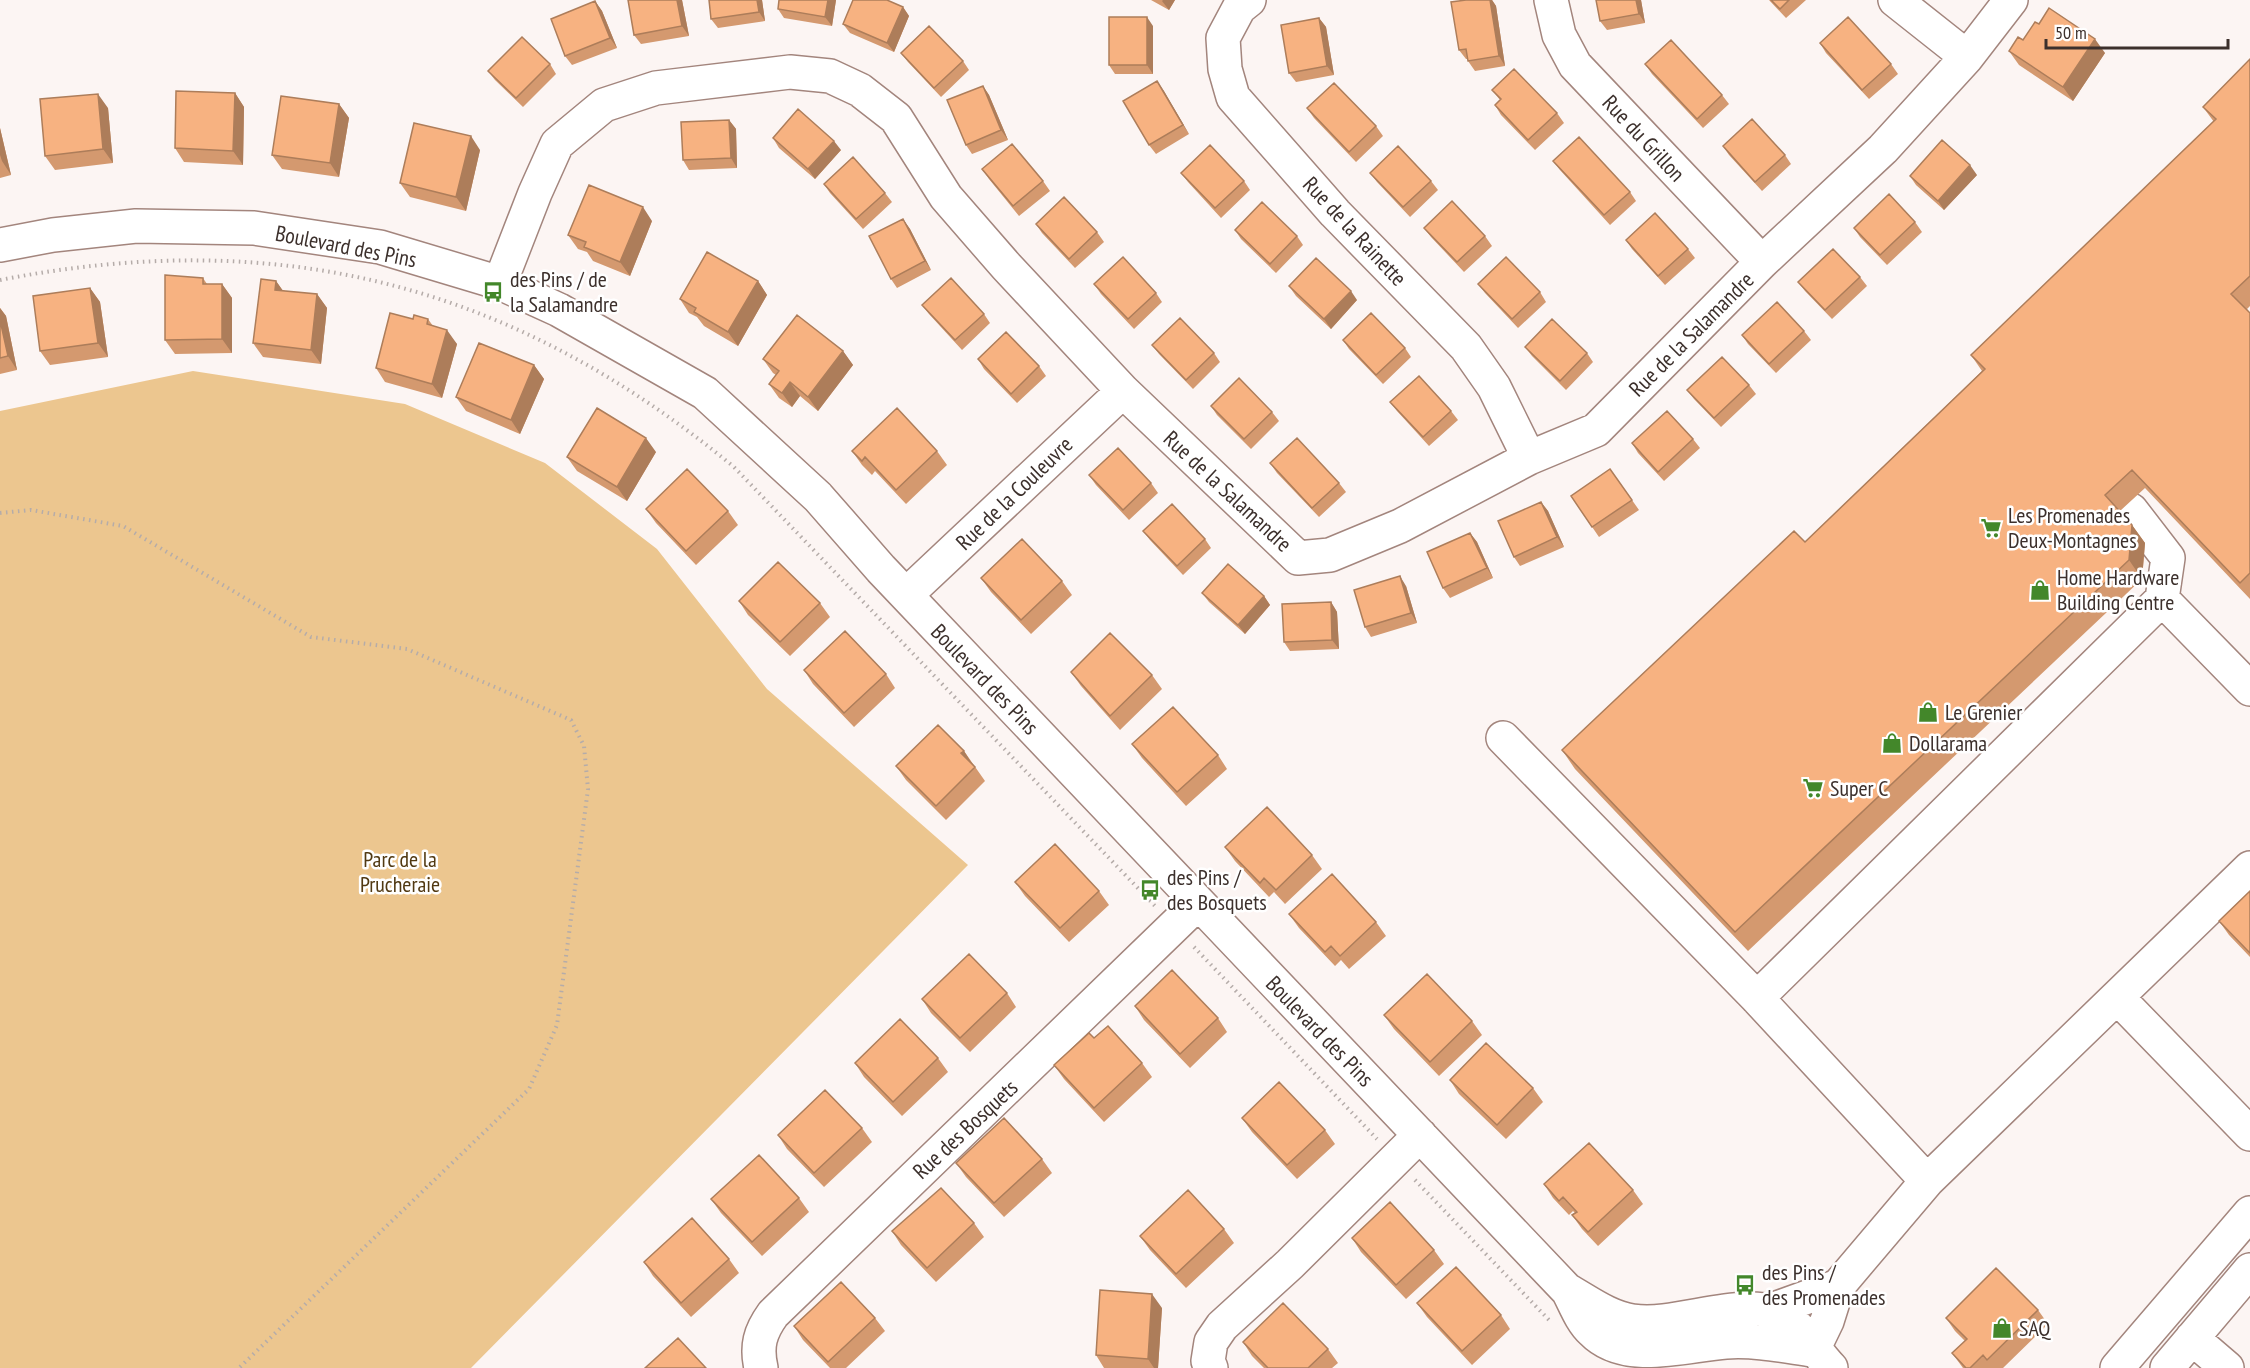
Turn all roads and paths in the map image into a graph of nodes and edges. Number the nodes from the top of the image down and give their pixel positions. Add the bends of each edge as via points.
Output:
1 (1249, 0) edge
2 (1551, 0) edge
3 (1895, 0) edge
4 (2011, 0) edge
5 (1967, 57) junction
6 (0, 245) edge
7 (1762, 262) junction
8 (0, 280) edge
9 (500, 283) junction
10 (1122, 391) junction
11 (1529, 458) junction
12 (2131, 510) dead end
13 (0, 513) edge
14 (906, 595) junction
15 (2162, 599) junction
16 (2250, 689) edge
17 (1503, 738) dead end
18 (2250, 868) edge
19 (1198, 903) junction
20 (1157, 908) dead end
21 (1189, 942) dead end
22 (2117, 997) junction
23 (1757, 998) junction
24 (2250, 1134) edge
25 (1420, 1135) junction
26 (1378, 1141) dead end
27 (1412, 1176) dead end
28 (1927, 1181) junction
29 (2250, 1213) edge
30 (2250, 1270) edge
31 (1838, 1286) junction
32 (1567, 1290) junction
33 (1769, 1311) junction
34 (1553, 1324) dead end
35 (2192, 1338) junction
36 (1824, 1362) edge
37 (239, 1368) edge
38 (761, 1368) edge
39 (1211, 1368) edge
40 (2117, 1368) edge
41 (2167, 1368) edge
42 (2227, 1368) edge

1 - 11 street, Rue de la Rainette via 1239,8 1223,38 1225,69 1233,97 1335,213 1466,347 1494,387
2 - 7 street, Rue du Grillon via 1559,35 1575,66
3 - 5 street
4 - 5 street, Rue de la Salamandre
5 - 7 street, Rue de la Salamandre via 1883,149
6 - 9 street, Boulevard des Pins via 136,226 254,228 380,248
7 - 11 street, Rue de la Salamandre via 1596,429
8 - 20 path, Boulevard des Pins via 58,269 139,261 206,259 280,264 418,291 512,326 576,358 682,424 734,467
9 - 10 street, Rue de la Salamandre via 557,144 604,105 656,88 790,72 830,76 860,90 897,118 946,197
9 - 14 street, Boulevard des Pins via 559,310 705,393 819,497
10 - 11 street, Rue de la Salamandre via 1298,558 1330,555 1400,526
10 - 14 street, Rue de la Couleuvre
12 - 15 street via 2168,558
13 - 37 path via 31,510 123,526 311,637 407,649 572,720 584,746 588,789 557,1025 529,1089
14 - 19 street, Boulevard des Pins
15 - 16 street
15 - 23 street
17 - 23 street
18 - 22 street
19 - 25 street, Boulevard des Pins
19 - 38 street, Rue des Bosquets via 773,1314 762,1330 757,1352
21 - 26 path, Boulevard des Pins
22 - 24 street
22 - 28 street
23 - 28 street
25 - 32 street, Boulevard des Pins
25 - 39 street via 1222,1326 1211,1342
27 - 34 path
28 - 31 street
29 - 40 street
30 - 35 street
31 - 33 street
31 - 36 street via 1827,1321
32 - 33 street, Boulevard des Pins via 1615,1316 1633,1321
32 - 36 street via 1592,1331 1623,1347 1652,1350 1742,1342
33 - 36 street, Boulevard des Pins via 1796,1324
35 - 41 street
35 - 42 street

